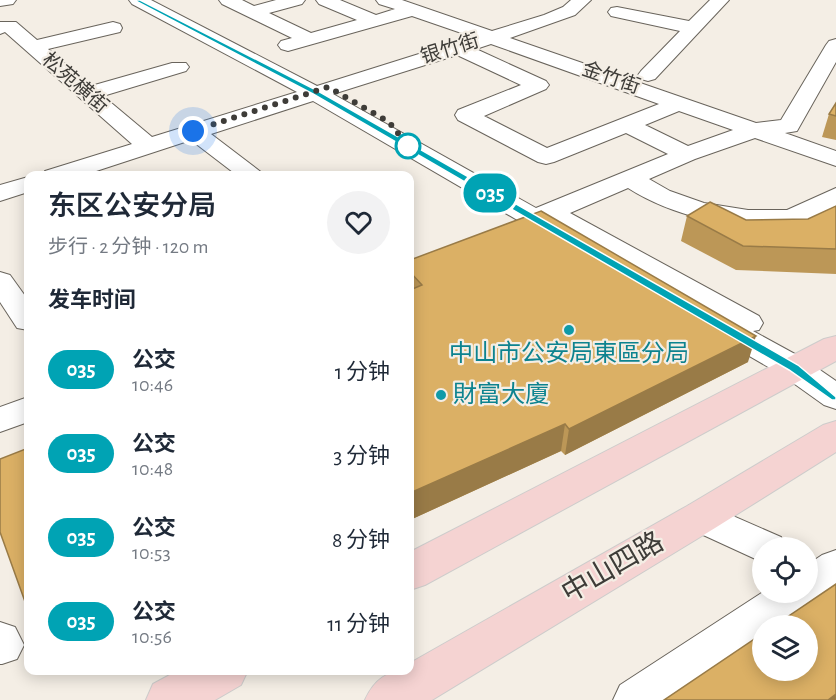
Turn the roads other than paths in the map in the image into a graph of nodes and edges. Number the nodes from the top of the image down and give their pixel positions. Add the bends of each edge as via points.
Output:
1 (7, 0) edge
2 (138, 0) edge
3 (156, 0) edge
4 (228, 0) edge
5 (296, 0) edge
6 (326, 0) edge
7 (385, 0) edge
8 (582, 0) edge
9 (720, 0) edge
10 (0, 2) edge
11 (413, 10) junction
12 (252, 12) junction
13 (616, 12) dead end
14 (375, 21) junction
15 (0, 28) edge
16 (113, 28) dead end
17 (694, 28) junction
18 (490, 37) junction
19 (309, 39) junction
20 (288, 45) dead end
21 (836, 45) edge
22 (456, 47) junction
23 (34, 48) junction
24 (179, 67) dead end
25 (648, 75) dead end
26 (322, 90) junction
27 (88, 94) junction
28 (680, 103) junction
29 (627, 125) junction
30 (756, 130) junction
31 (193, 131) junction
32 (148, 146) junction
33 (687, 154) junction
34 (836, 159) edge
35 (70, 171) edge
36 (247, 171) edge
37 (630, 178) junction
38 (24, 185) edge
39 (0, 193) edge
40 (836, 196) edge
41 (543, 215) junction
42 (503, 230) edge
43 (0, 281) edge
44 (24, 315) edge
45 (819, 363) edge
46 (836, 397) edge
47 (24, 411) edge
48 (0, 420) edge
49 (836, 434) edge
50 (701, 517) junction
51 (752, 541) edge
52 (414, 570) edge
53 (776, 603) edge
54 (216, 675) edge
55 (170, 700) edge
56 (389, 700) edge
57 (636, 700) edge

1 - 10 street
2 - 26 street
3 - 26 street
4 - 12 street
5 - 12 street
6 - 14 street
7 - 11 street, 金竹街
8 - 18 street, 银竹街 via 550,19
9 - 17 street
11 - 14 street
11 - 18 street, 金竹街
12 - 19 street
13 - 17 street
14 - 19 street
15 - 23 street, 松苑横街 via 9,26
16 - 23 street
17 - 25 street
18 - 22 street, 银竹街
18 - 28 street, 金竹街
19 - 20 street
21 - 30 street via 789,126
22 - 26 street, 银竹街
22 - 29 street via 539,85 466,115 546,157
23 - 27 street, 松苑横街
24 - 27 street
26 - 31 street, 银竹街
26 - 41 street
27 - 32 street, 松苑横街
28 - 29 street
28 - 30 street, 金竹街
29 - 33 street
30 - 33 street
30 - 34 street, 金竹街
31 - 32 street, 银竹街
31 - 36 street
32 - 35 street, 银竹街
33 - 37 street
37 - 40 street via 663,198 687,206 759,218 789,218
37 - 41 street
38 - 39 street
41 - 42 street
41 - 45 street
43 - 44 street
45 - 46 street
45 - 52 main road
47 - 48 street
49 - 50 main road, 中山四路
50 - 51 street
50 - 56 main road, 中山四路
53 - 57 street
54 - 55 main road

